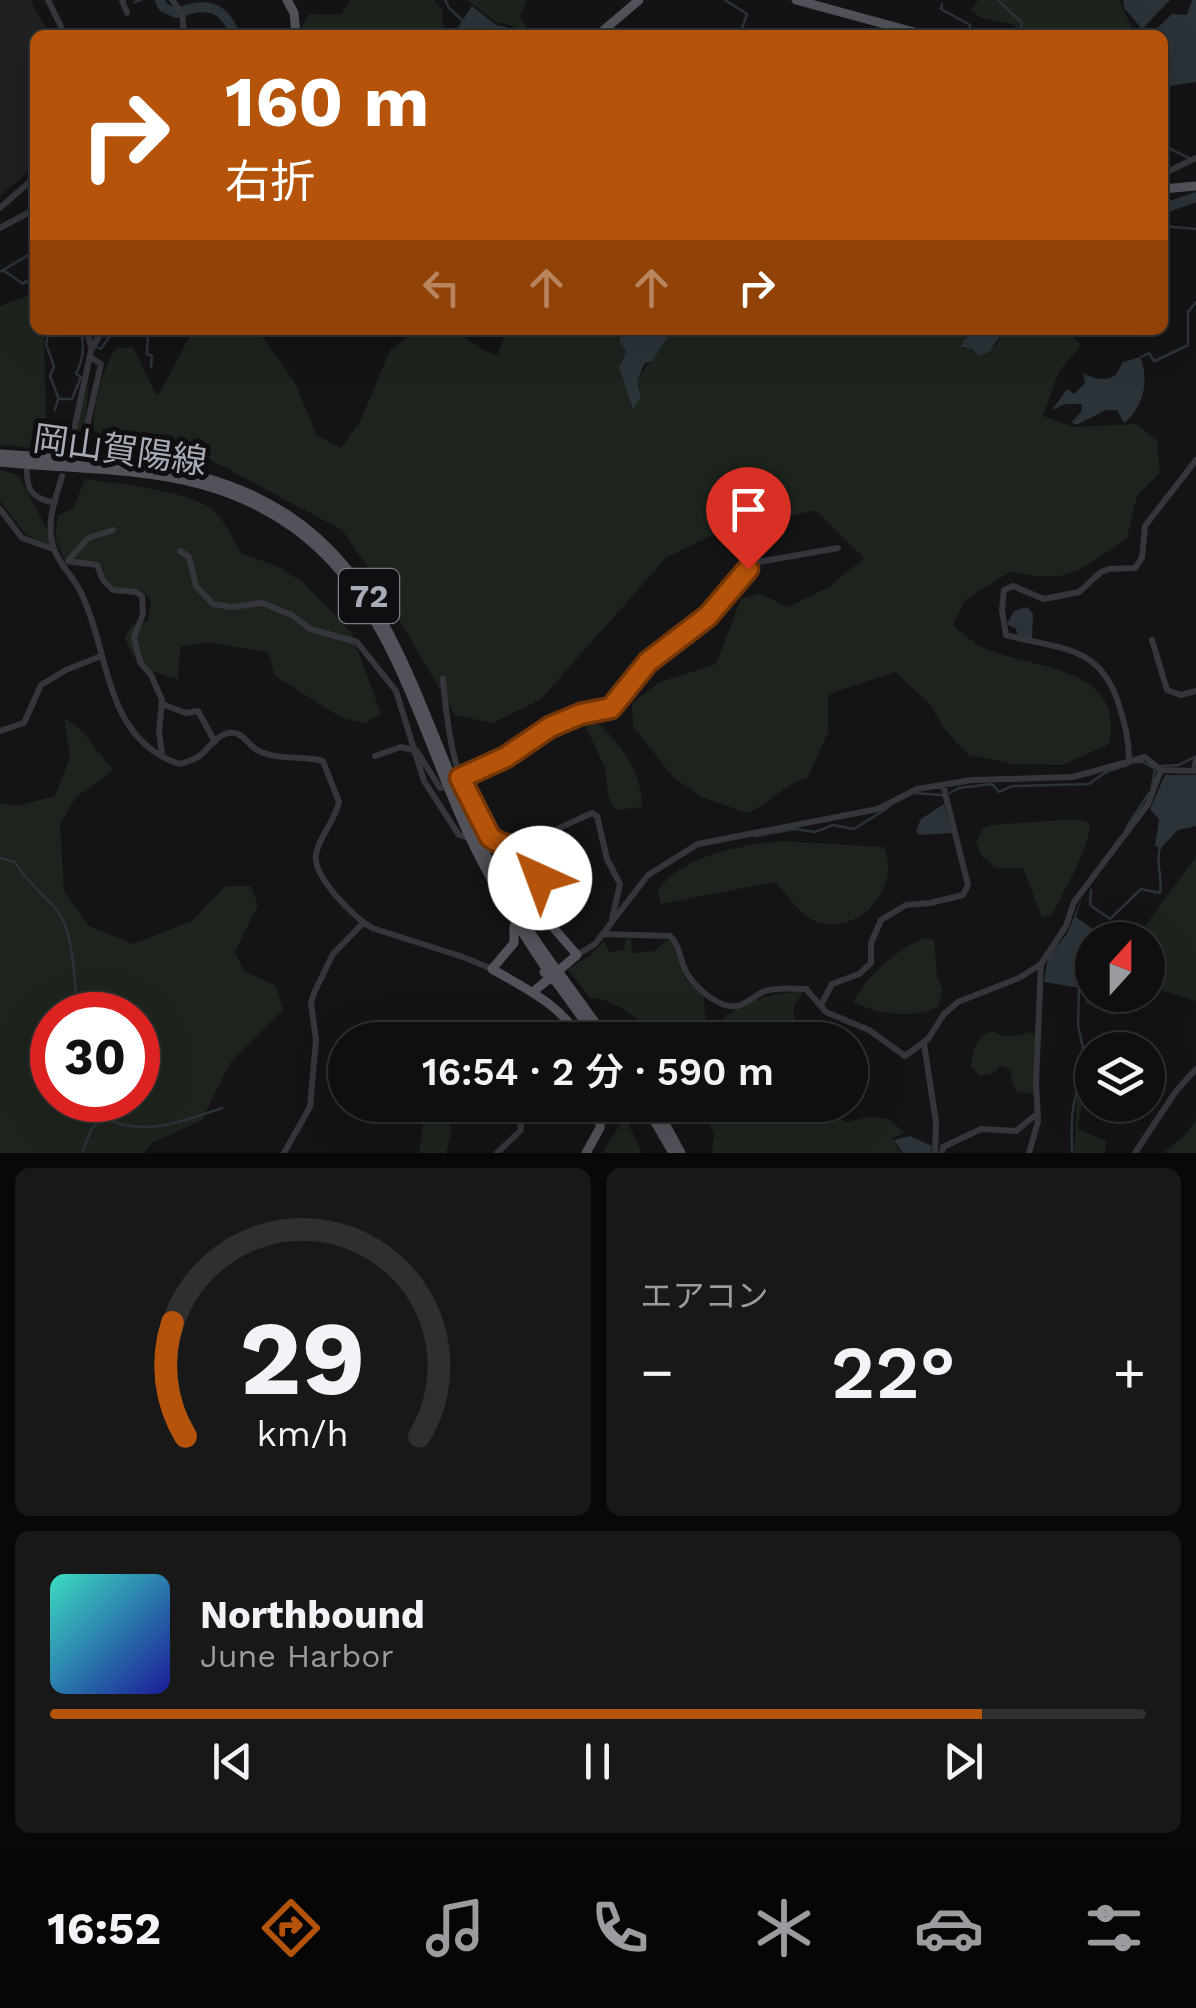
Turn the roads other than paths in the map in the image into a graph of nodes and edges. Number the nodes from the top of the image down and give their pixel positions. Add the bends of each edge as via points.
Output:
1 (48, 0) edge
2 (122, 0) edge
3 (172, 0) edge
4 (287, 0) edge
5 (639, 0) edge
6 (796, 0) edge
7 (128, 13) dead end
8 (63, 30) edge
9 (183, 30) edge
10 (296, 30) edge
11 (604, 30) edge
12 (907, 30) edge
13 (1196, 158) edge
14 (1168, 172) edge
15 (30, 181) edge
16 (1196, 186) edge
17 (1168, 189) edge
18 (0, 208) edge
19 (30, 212) edge
20 (0, 228) edge
21 (88, 335) edge
22 (99, 335) edge
23 (91, 354) junction
24 (70, 444) dead end
25 (0, 454) edge
26 (1196, 460) edge
27 (0, 462) edge
28 (28, 465) junction
29 (164, 469) junction
30 (62, 476) dead end
31 (55, 503) junction
32 (0, 508) edge
33 (112, 530) dead end
34 (838, 548) dead end
35 (54, 550) junction
36 (180, 550) dead end
37 (90, 564) junction
38 (65, 572) junction
39 (1152, 640) dead end
40 (101, 656) junction
41 (443, 679) dead end
42 (1196, 691) edge
43 (162, 704) junction
44 (0, 731) edge
45 (215, 742) junction
46 (417, 751) junction
47 (162, 754) junction
48 (375, 756) dead end
49 (1129, 759) junction
50 (1196, 759) edge
51 (1159, 768) junction
52 (1195, 772) edge
53 (454, 784) junction
54 (942, 785) junction
55 (470, 838) junction
56 (531, 854) junction
57 (516, 855) junction
58 (492, 881) junction
59 (542, 911) junction
60 (612, 920) junction
61 (363, 923) junction
62 (529, 931) junction
63 (602, 934) junction
64 (506, 952) junction
65 (577, 956) junction
66 (1041, 964) junction
67 (492, 969) junction
68 (552, 973) junction
69 (532, 992) junction
70 (821, 1006) junction
71 (563, 1022) edge
72 (586, 1022) edge
73 (593, 1022) edge
74 (924, 1043) junction
75 (1196, 1068) edge
76 (1038, 1114) junction
77 (520, 1122) edge
78 (600, 1122) edge
79 (655, 1122) edge
80 (665, 1122) edge
81 (284, 1153) edge
82 (497, 1153) edge
83 (586, 1153) edge
84 (673, 1153) edge
85 (682, 1153) edge
86 (938, 1153) edge
87 (1029, 1153) edge
88 (1135, 1153) edge

1 - 8 street
2 - 7 street
3 - 9 street
4 - 10 main road
5 - 11 main road
6 - 12 main road
13 - 14 street
15 - 18 street
16 - 17 main road
19 - 20 street
21 - 23 street
22 - 23 street
23 - 24 street
23 - 29 street via 101,364 90,438 160,456
25 - 29 main road, 岡山賀陽線 / 72
26 - 49 street via 1146,526 1135,568 1101,572 1070,595 1035,598 1013,586 1001,599 1006,635 1058,646 1103,669 1128,732
27 - 28 main road, 岡山賀陽線 / 72
28 - 31 street via 30,493
28 - 53 main road, 岡山賀陽線 / 72 via 204,485 296,530 343,573 376,619
29 - 53 main road, 岡山賀陽線 / 72 via 240,490 326,546 388,628
30 - 31 street
31 - 35 street
32 - 35 street via 22,538
33 - 37 street via 88,538 68,560
34 - 53 street via 753,563 708,616 648,662 611,708 550,727
35 - 38 street
36 - 46 street via 190,557 196,586 213,604 262,603 310,629 357,642 389,678
37 - 38 street
37 - 43 street via 113,590 140,593 136,653
38 - 40 street via 91,615
39 - 42 street via 1167,690
40 - 44 street via 41,685 24,723
40 - 47 street via 125,721
41 - 53 street
43 - 45 street via 198,711
43 - 47 street
45 - 47 street via 197,760 174,763
45 - 61 street via 236,733 261,752 325,763 339,802 316,865
46 - 48 street via 400,747
46 - 53 street via 440,788
46 - 55 street via 430,793 459,836
49 - 51 street via 1145,758
49 - 54 street via 1073,777
50 - 52 street
51 - 52 street
51 - 66 street via 1148,804 1074,902
53 - 55 main road, 岡山賀陽線 / 72
53 - 56 street via 496,842
53 - 57 main road, 岡山賀陽線 / 72 via 486,842
53 - 62 main road, 岡山賀陽線 / 72
54 - 60 street via 907,792 878,809 698,844 648,875
54 - 70 street via 968,885 963,895 906,905 881,920 870,963 832,984
55 - 58 main road, 岡山賀陽線 / 72
56 - 59 street via 540,868
56 - 60 street via 557,828 592,812 597,816 620,884
57 - 59 main road via 530,870 532,896
57 - 62 main road, 岡山賀陽線 / 72 via 504,856 499,866
58 - 64 main road, 岡山賀陽線 / 72 via 516,934
58 - 68 main road, 岡山賀陽線 / 72
59 - 65 main road
60 - 63 street
61 - 67 street
61 - 81 street via 333,954 314,993 310,1102
62 - 68 main road, 岡山賀陽線 / 72
63 - 65 street
63 - 70 street via 670,936 690,979 730,1006 762,992 806,989
64 - 67 main road
64 - 68 main road, 岡山賀陽線 / 72 via 527,951
65 - 69 main road
66 - 74 street via 958,1002
66 - 76 street
67 - 69 main road
68 - 72 main road, 岡山賀陽線 / 72
68 - 73 main road, 岡山賀陽線 / 72
69 - 71 main road
70 - 74 street via 905,1056
74 - 86 street
75 - 88 street
76 - 86 street via 1016,1132 973,1131
76 - 87 street
77 - 82 street via 521,1130
78 - 83 main road
79 - 84 main road
80 - 85 main road

